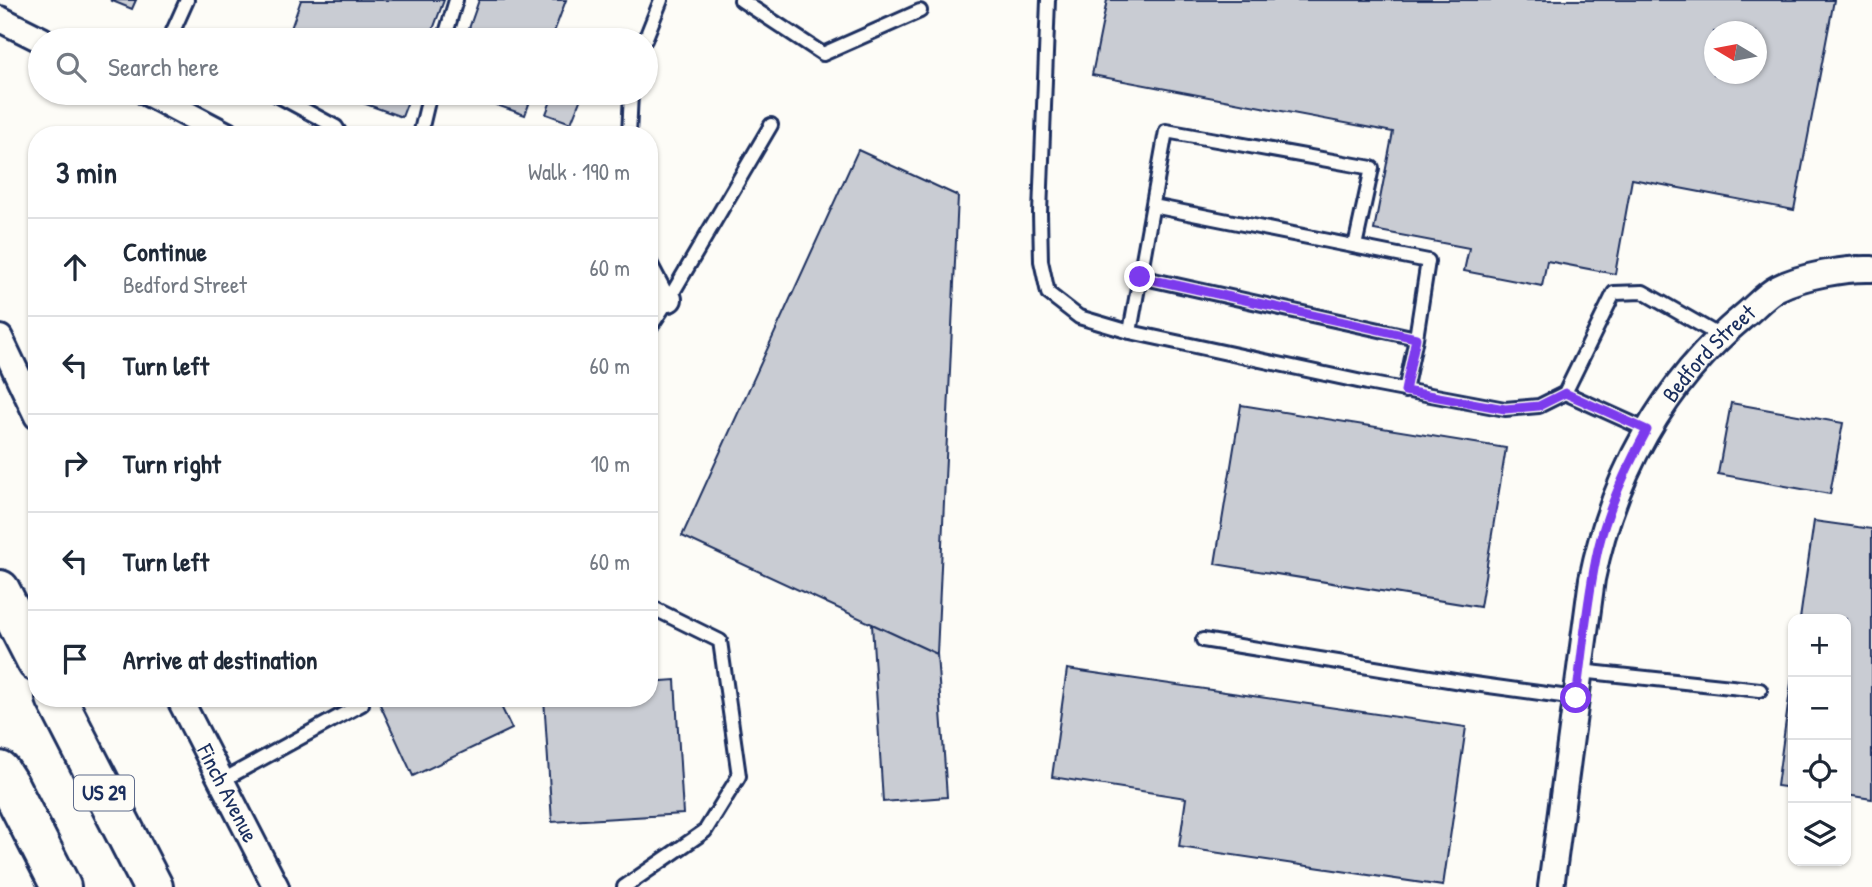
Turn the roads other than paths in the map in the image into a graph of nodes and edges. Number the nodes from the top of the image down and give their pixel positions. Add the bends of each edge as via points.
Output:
1 (187, 0) edge
2 (456, 0) edge
3 (661, 0) edge
4 (741, 0) edge
5 (1048, 0) edge
6 (920, 11) dead end
7 (0, 19) edge
8 (174, 28) edge
9 (448, 28) edge
10 (650, 28) edge
11 (28, 33) edge
12 (170, 105) edge
13 (295, 105) edge
14 (427, 105) edge
15 (630, 105) edge
16 (771, 125) dead end
17 (210, 126) edge
18 (334, 126) edge
19 (422, 126) edge
20 (629, 126) edge
21 (1153, 205) junction
22 (1355, 246) junction
23 (1872, 269) edge
24 (1140, 277) junction
25 (659, 299) edge
26 (1130, 332) junction
27 (1720, 336) junction
28 (0, 338) edge
29 (1416, 338) junction
30 (1405, 391) junction
31 (1565, 393) junction
32 (28, 397) edge
33 (1647, 430) junction
34 (0, 590) edge
35 (658, 610) edge
36 (1203, 640) dead end
37 (28, 644) edge
38 (1580, 671) junction
39 (1760, 690) dead end
40 (1576, 698) junction
41 (60, 707) edge
42 (184, 707) edge
43 (357, 707) edge
44 (0, 771) edge
45 (222, 781) junction
46 (61, 887) edge
47 (153, 887) edge
48 (276, 887) edge
49 (624, 887) edge
50 (1551, 887) edge

1 - 8 lane
2 - 9 lane
3 - 10 lane
4 - 6 lane via 823,54
5 - 26 lane via 1040,213 1041,261 1048,293 1079,317
7 - 11 street
12 - 17 street
13 - 18 lane
14 - 19 lane
15 - 20 lane
16 - 25 lane
21 - 22 lane
21 - 22 lane via 1166,131 1372,168
21 - 24 lane
22 - 29 lane via 1428,261
23 - 27 street, Bedford Street via 1816,275 1777,288
24 - 26 lane
24 - 29 lane
26 - 30 lane
27 - 31 lane via 1643,292 1614,293
27 - 33 street, Bedford Street via 1681,380
28 - 32 street
29 - 30 lane
30 - 31 lane via 1505,409 1539,406
31 - 33 lane
33 - 38 street, Bedford Street via 1610,508 1599,547
34 - 37 highway
35 - 49 lane via 720,641 739,776 705,831
36 - 40 lane
38 - 39 lane
38 - 40 street, Bedford Street
40 - 50 street, Bedford Street
41 - 47 highway, US 29
42 - 45 street, Finch Avenue
43 - 45 lane
44 - 46 highway
45 - 48 street, Finch Avenue

